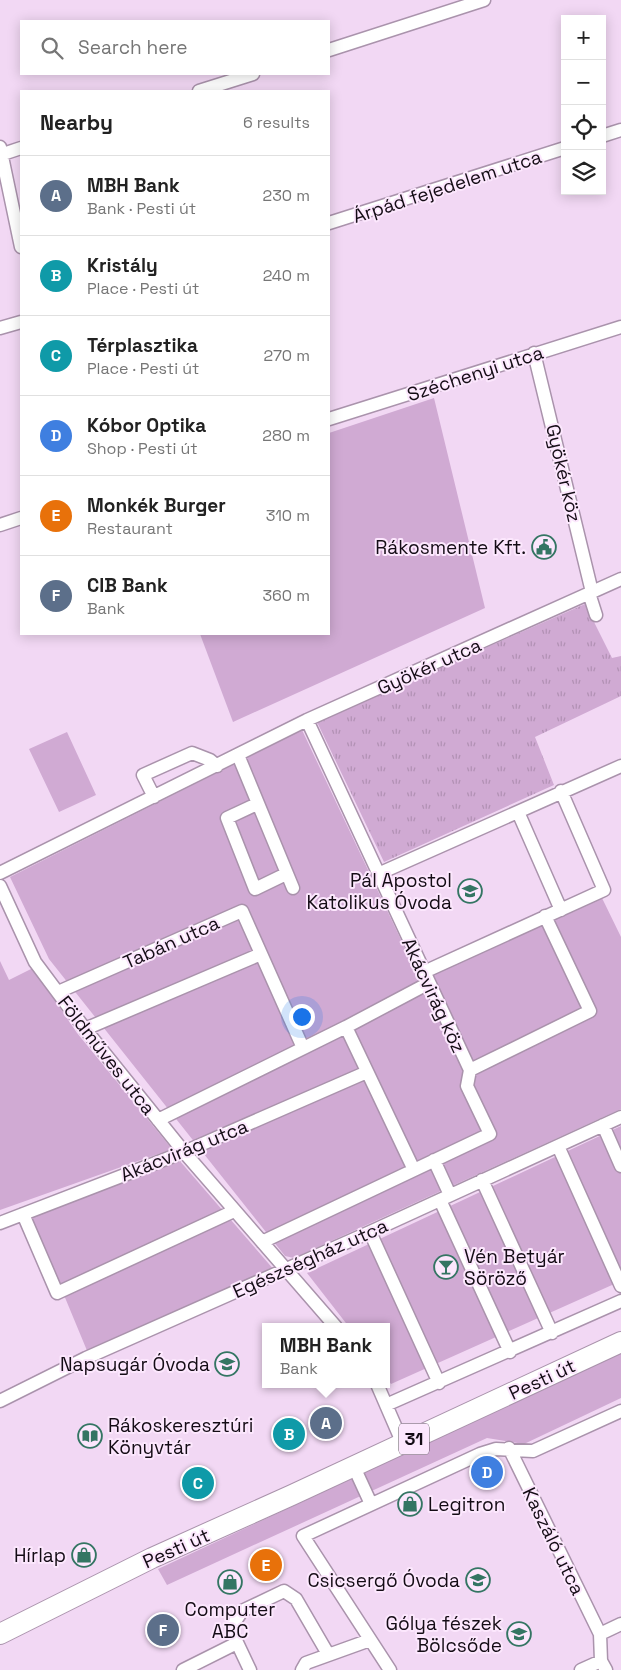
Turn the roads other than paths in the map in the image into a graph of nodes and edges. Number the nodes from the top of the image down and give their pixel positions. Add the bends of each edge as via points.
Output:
1 (484, 0) edge
2 (330, 50) edge
3 (251, 75) edge
4 (202, 90) edge
5 (621, 130) edge
6 (606, 135) edge
7 (20, 148) edge
8 (561, 149) edge
9 (1, 152) edge
10 (330, 223) edge
11 (20, 243) edge
12 (20, 322) edge
13 (621, 327) edge
14 (0, 328) edge
15 (534, 353) junction
16 (330, 419) edge
17 (20, 518) edge
18 (0, 526) edge
19 (621, 579) edge
20 (590, 593) junction
21 (596, 615) dead end
22 (307, 720) junction
23 (238, 755) junction
24 (217, 766) junction
25 (621, 766) edge
26 (561, 791) junction
27 (154, 797) junction
28 (257, 804) junction
29 (518, 812) junction
30 (0, 873) edge
31 (286, 874) junction
32 (378, 874) junction
33 (0, 886) edge
34 (292, 888) dead end
35 (561, 910) junction
36 (545, 916) junction
37 (261, 954) junction
38 (427, 977) junction
39 (58, 992) junction
40 (346, 1028) junction
41 (85, 1029) junction
42 (303, 1048) junction
43 (470, 1070) junction
44 (367, 1072) junction
45 (621, 1117) edge
46 (158, 1120) junction
47 (603, 1125) junction
48 (490, 1134) joint
49 (558, 1146) junction
50 (184, 1152) junction
51 (434, 1160) junction
52 (621, 1166) edge
53 (414, 1170) junction
54 (482, 1180) junction
55 (445, 1197) junction
56 (234, 1211) junction
57 (23, 1214) junction
58 (0, 1223) edge
59 (370, 1232) junction
60 (262, 1242) junction
61 (287, 1270) junction
62 (621, 1286) edge
63 (621, 1301) edge
64 (333, 1323) edge
65 (552, 1333) junction
66 (621, 1342) edge
67 (510, 1352) junction
68 (440, 1383) junction
69 (379, 1388) edge
70 (0, 1400) edge
71 (386, 1406) junction
72 (621, 1411) edge
73 (403, 1444) junction
74 (509, 1448) junction
75 (354, 1467) junction
76 (371, 1504) junction
77 (621, 1624) edge
78 (0, 1634) edge
79 (600, 1634) junction
80 (370, 1640) junction
81 (237, 1643) junction
82 (328, 1654) junction
83 (603, 1665) edge
84 (183, 1670) edge
85 (250, 1670) edge
86 (302, 1670) edge
87 (390, 1670) edge
88 (581, 1670) edge

1 - 2 street
3 - 4 street
5 - 6 street
7 - 9 street
8 - 10 street, Árpád fejedelem utca
9 - 11 street
12 - 14 street
13 - 15 street, Széchenyi utca
15 - 16 street, Széchenyi utca
15 - 20 street, Gyökér köz
17 - 18 street
19 - 20 street, Gyökér utca
20 - 21 street, Gyökér köz
20 - 22 street, Gyökér utca
22 - 23 street, Gyökér utca
22 - 32 street, Akácvirág köz
23 - 24 street, Gyökér utca
23 - 28 street
24 - 27 street, Gyökér utca
24 - 27 street via 192,753 143,775
25 - 26 street
26 - 29 street
26 - 35 street, Akácvirág utca via 604,890
27 - 30 street, Gyökér utca
28 - 31 street
28 - 31 street via 227,818 255,889
29 - 32 street
29 - 35 street
31 - 34 street
32 - 38 street, Akácvirág köz
33 - 39 street, Földműves utca via 35,962
35 - 36 street, Akácvirág utca
36 - 38 street, Akácvirág utca
36 - 43 street via 590,1011
37 - 39 street, Tabán utca via 242,911
37 - 41 street
37 - 42 street, Tabán utca
38 - 40 street, Akácvirág utca
38 - 43 street, Akácvirág köz
39 - 41 street, Földműves utca
40 - 42 street, Akácvirág utca
40 - 44 street
41 - 46 street, Földműves utca
42 - 46 street, Akácvirág utca
43 - 48 street, Akácvirág köz via 467,1086
44 - 50 street, Akácvirág utca
44 - 53 street
45 - 47 street, Egészségház utca
46 - 50 street, Földműves utca
47 - 49 street, Egészségház utca
47 - 52 street
48 - 51 street, Egészségház utca
49 - 54 street, Egészségház utca
49 - 62 street
50 - 56 street, Földműves utca
50 - 57 street, Akácvirág utca
51 - 53 street, Egészségház utca
51 - 55 street
53 - 60 street, Egészségház utca
54 - 55 street, Egészségház utca
54 - 65 street, Pesti út
55 - 59 street, Egészségház utca
55 - 67 street
56 - 57 street via 57,1293
56 - 60 street, Földműves utca
57 - 58 street, Akácvirág utca
59 - 61 street, Egészségház utca
59 - 68 street
60 - 61 street, Földműves utca
61 - 64 street, Földműves utca
61 - 70 street, Egészségház utca via 86,1358
63 - 65 street, Pesti út
65 - 67 street, Pesti út
66 - 73 main road, Pesti út / 31
67 - 68 street, Pesti út
68 - 71 street, Pesti út
69 - 71 street
71 - 73 street
72 - 74 street via 533,1451
73 - 75 main road, Pesti út / 31
74 - 76 street via 480,1454
74 - 79 street, Kaszáló utca
75 - 76 street
75 - 78 main road, Pesti út / 31 via 152,1558
76 - 80 street via 303,1536
77 - 79 street
79 - 83 street, Kaszáló utca
80 - 82 street
80 - 87 street
81 - 82 street via 232,1626 242,1611 284,1591 296,1599
81 - 84 street
81 - 85 street
82 - 86 street via 306,1663
83 - 88 street, Kaszáló utca

